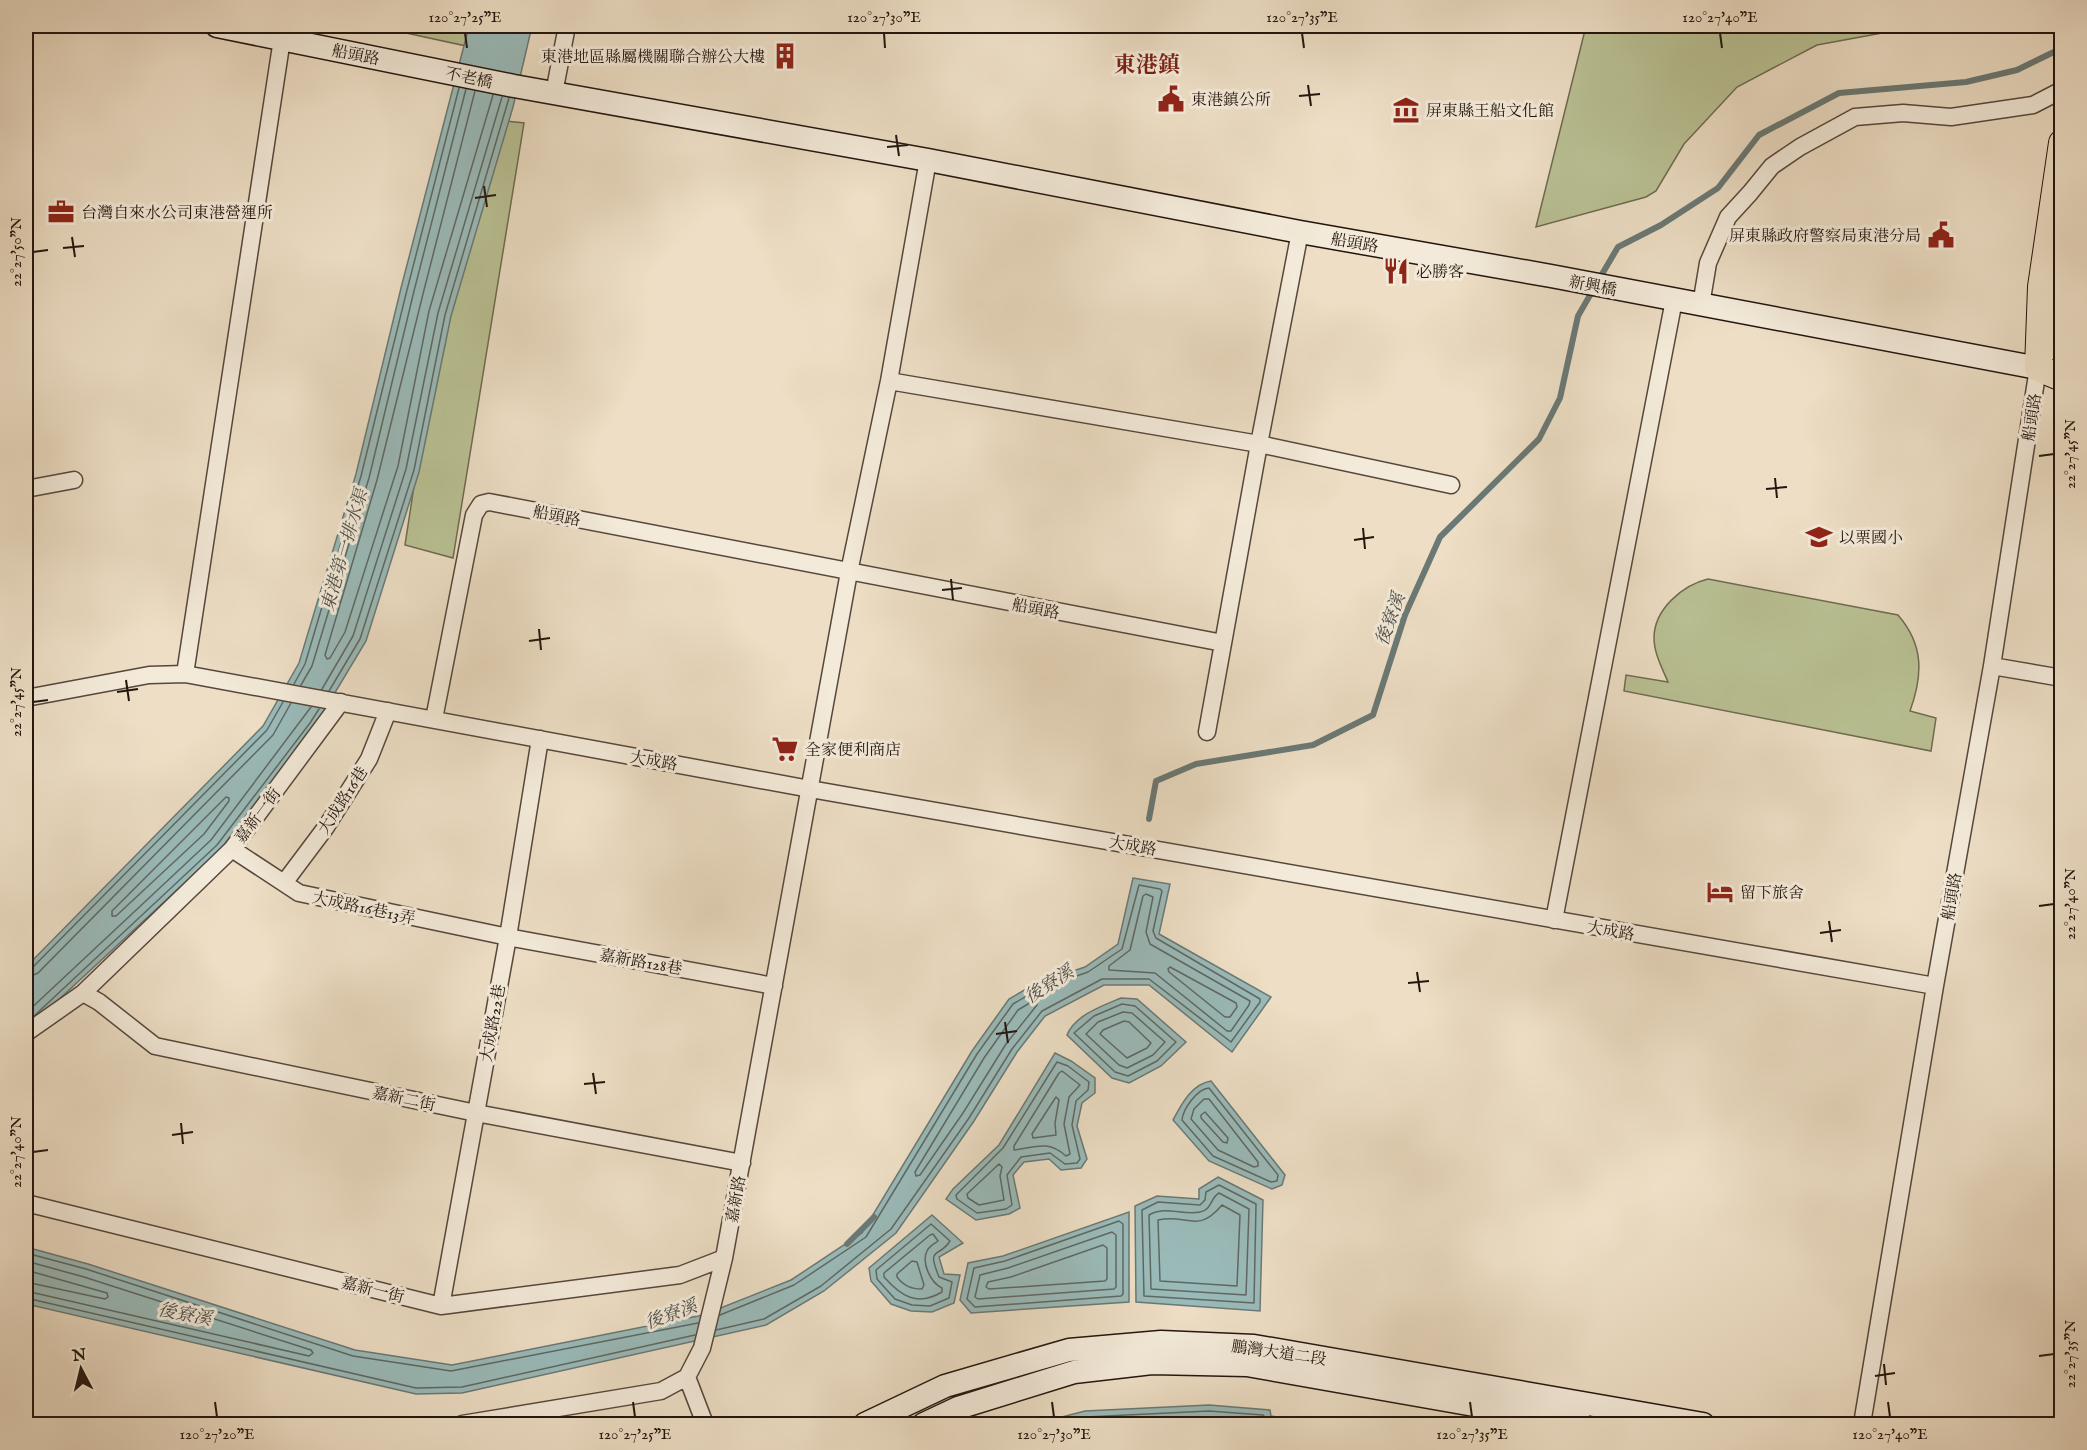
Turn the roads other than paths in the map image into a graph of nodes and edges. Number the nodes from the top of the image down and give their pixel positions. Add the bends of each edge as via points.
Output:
1 (217, 26) edge
2 (567, 26) edge
3 (282, 39) junction
4 (424, 68) joint
5 (514, 86) joint
6 (2061, 90) edge
7 (554, 93) junction
8 (2061, 143) edge
9 (928, 160) junction
10 (1300, 232) junction
11 (1551, 276) joint
12 (1636, 294) joint
13 (1674, 300) junction
14 (1701, 305) junction
15 (2061, 307) edge
16 (2050, 367) edge
17 (2061, 378) edge
18 (889, 381) junction
19 (1259, 444) junction
20 (74, 480) dead end
21 (1451, 485) dead end
22 (26, 489) edge
23 (849, 572) junction
24 (1223, 643) junction
25 (1992, 666) junction
26 (185, 674) junction
27 (2061, 678) edge
28 (26, 698) edge
29 (336, 701) junction
30 (388, 711) junction
31 (434, 719) junction
32 (1207, 732) dead end
33 (540, 739) junction
34 (810, 789) junction
35 (232, 849) junction
36 (284, 883) junction
37 (1554, 920) junction
38 (507, 937) junction
39 (774, 986) junction
40 (1935, 986) junction
41 (83, 993) junction
42 (26, 1033) edge
43 (476, 1113) junction
44 (742, 1163) junction
45 (26, 1203) edge
46 (724, 1258) junction
47 (441, 1306) junction
48 (687, 1377) junction
49 (462, 1425) edge
50 (705, 1425) edge
51 (865, 1425) edge
52 (924, 1425) edge
53 (1582, 1425) edge
54 (1702, 1425) edge
55 (1862, 1425) edge

1 - 3 main road, 船頭路
2 - 7 street
3 - 4 main road, 船頭路
3 - 26 street
4 - 5 main road, 不老橋
5 - 7 main road, 船頭路
6 - 14 street via 2033,105 1951,117 1903,113 1855,117 1800,147 1772,166 1728,217 1708,263
7 - 9 main road, 船頭路
8 - 16 main road via 2041,287
9 - 10 main road, 船頭路
9 - 18 street
10 - 11 main road, 船頭路
10 - 19 street
11 - 12 main road, 新興橋
12 - 13 main road, 船頭路
13 - 14 main road, 船頭路
13 - 37 street
14 - 16 main road, 船頭路
15 - 16 main road
16 - 17 main road, 船頭路
16 - 25 street, 船頭路
18 - 19 street
18 - 23 street
19 - 21 street
19 - 24 street
20 - 22 street
23 - 24 street, 船頭路
23 - 31 street, 船頭路 via 489,501 481,504 474,515
23 - 34 street
24 - 32 street
25 - 27 street
25 - 40 street, 船頭路
26 - 28 street via 149,675
26 - 29 street
29 - 30 street, 大成路
29 - 35 street, 嘉新一街
30 - 31 street, 大成路
30 - 36 street, 大成路16巷 via 369,759
31 - 33 street, 大成路
33 - 34 street, 大成路
33 - 38 street, 大成路22巷
34 - 37 street, 大成路
34 - 39 street, 嘉新路
35 - 36 street, 大成路16巷13弄
35 - 41 street, 嘉新一街
36 - 38 street, 大成路16巷13弄 via 299,893
37 - 40 street, 大成路
38 - 39 street, 嘉新路128巷
38 - 43 street, 大成路22巷
39 - 44 street, 嘉新路
40 - 55 street, 船頭路
41 - 42 street, 嘉新一街
41 - 43 street, 嘉新二街 via 155,1046
43 - 44 street, 嘉新二街
43 - 47 street, 大成路22巷
44 - 46 street, 嘉新路
45 - 47 street, 嘉新一街
46 - 47 street, 嘉新一街 via 680,1275
46 - 48 street, 嘉新路 via 702,1348
48 - 49 street via 661,1391
48 - 50 street
51 - 54 main road, 鵬灣大道二段 via 945,1386 1069,1350 1161,1342 1254,1346
52 - 53 main road, 鵬灣大道二段 via 958,1408 1074,1372 1152,1363 1247,1365

